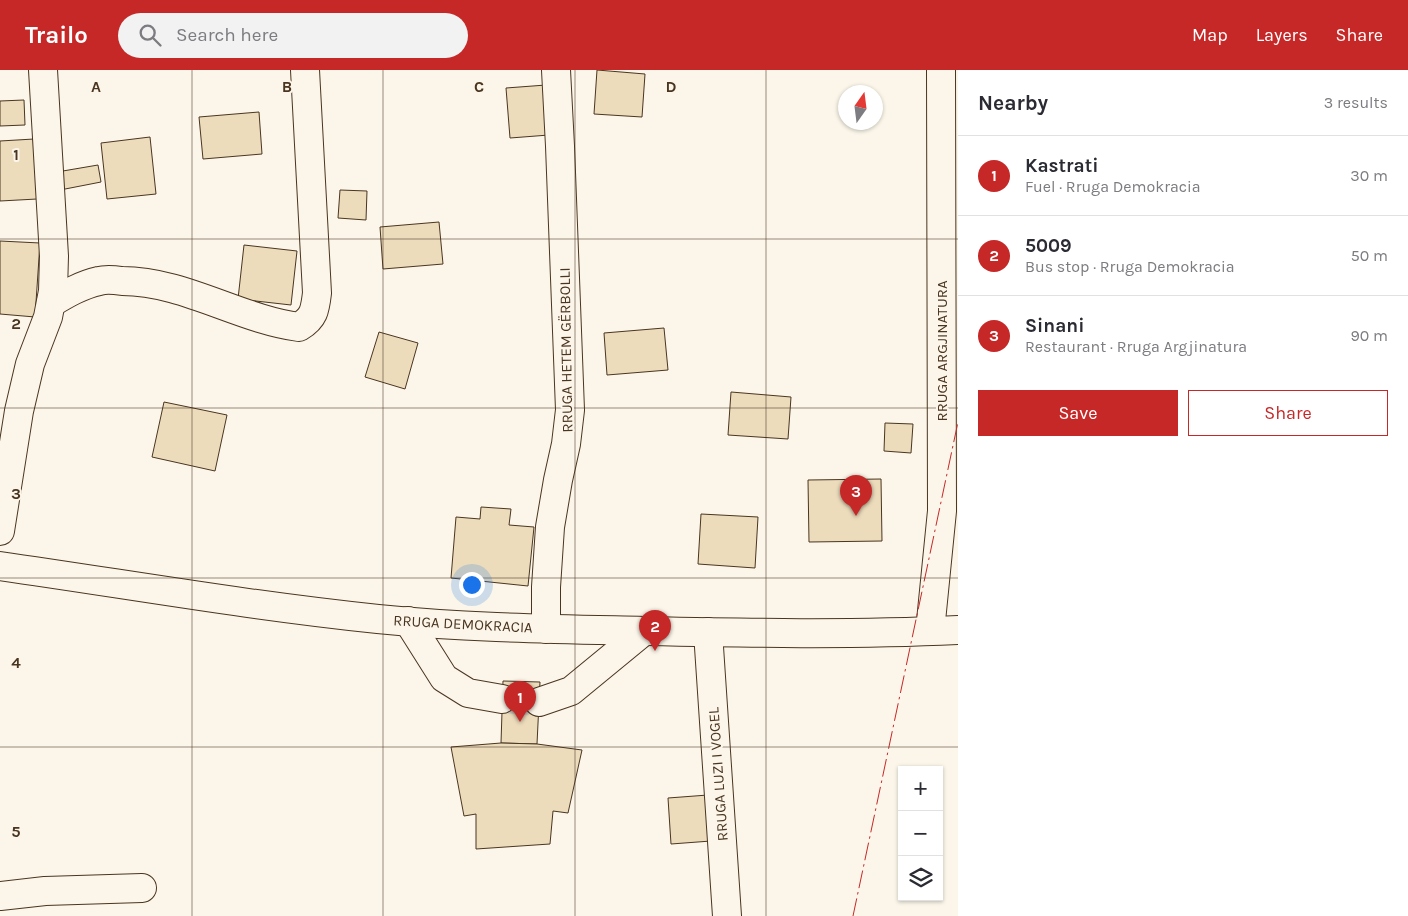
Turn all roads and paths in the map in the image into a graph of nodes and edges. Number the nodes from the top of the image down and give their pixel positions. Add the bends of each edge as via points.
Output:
1 (43, 70) edge
2 (305, 70) edge
3 (556, 70) edge
4 (941, 70) edge
5 (51, 303) junction
6 (0, 531) edge
7 (0, 566) edge
8 (408, 621) junction
9 (546, 629) junction
10 (958, 630) edge
11 (644, 631) junction
12 (930, 631) junction
13 (708, 632) junction
14 (502, 699) tunnel mouth
15 (539, 702) tunnel mouth
16 (142, 888) dead end
17 (0, 896) edge
18 (728, 916) edge

1 - 5 street via 54,256
2 - 5 street via 317,293 309,320 299,327 280,324 173,288 134,281 100,280 71,290
3 - 9 street, RRUGA HETEM GËRBOLLI via 570,410 550,527
4 - 12 street, RRUGA ARGJINATURA via 942,511
5 - 6 street via 30,364 19,411
7 - 8 street, RRUGA DEMOKRACIA via 298,609
8 - 9 street, RRUGA DEMOKRACIA
8 - 14 street via 444,678 468,693
9 - 11 street, RRUGA DEMOKRACIA
10 - 12 street, RRUGA DEMOKRACIA
11 - 13 street, RRUGA DEMOKRACIA
11 - 15 street via 571,691
12 - 13 street, RRUGA DEMOKRACIA via 887,634
13 - 18 street, RRUGA LUZI I VOGEL
16 - 17 street

